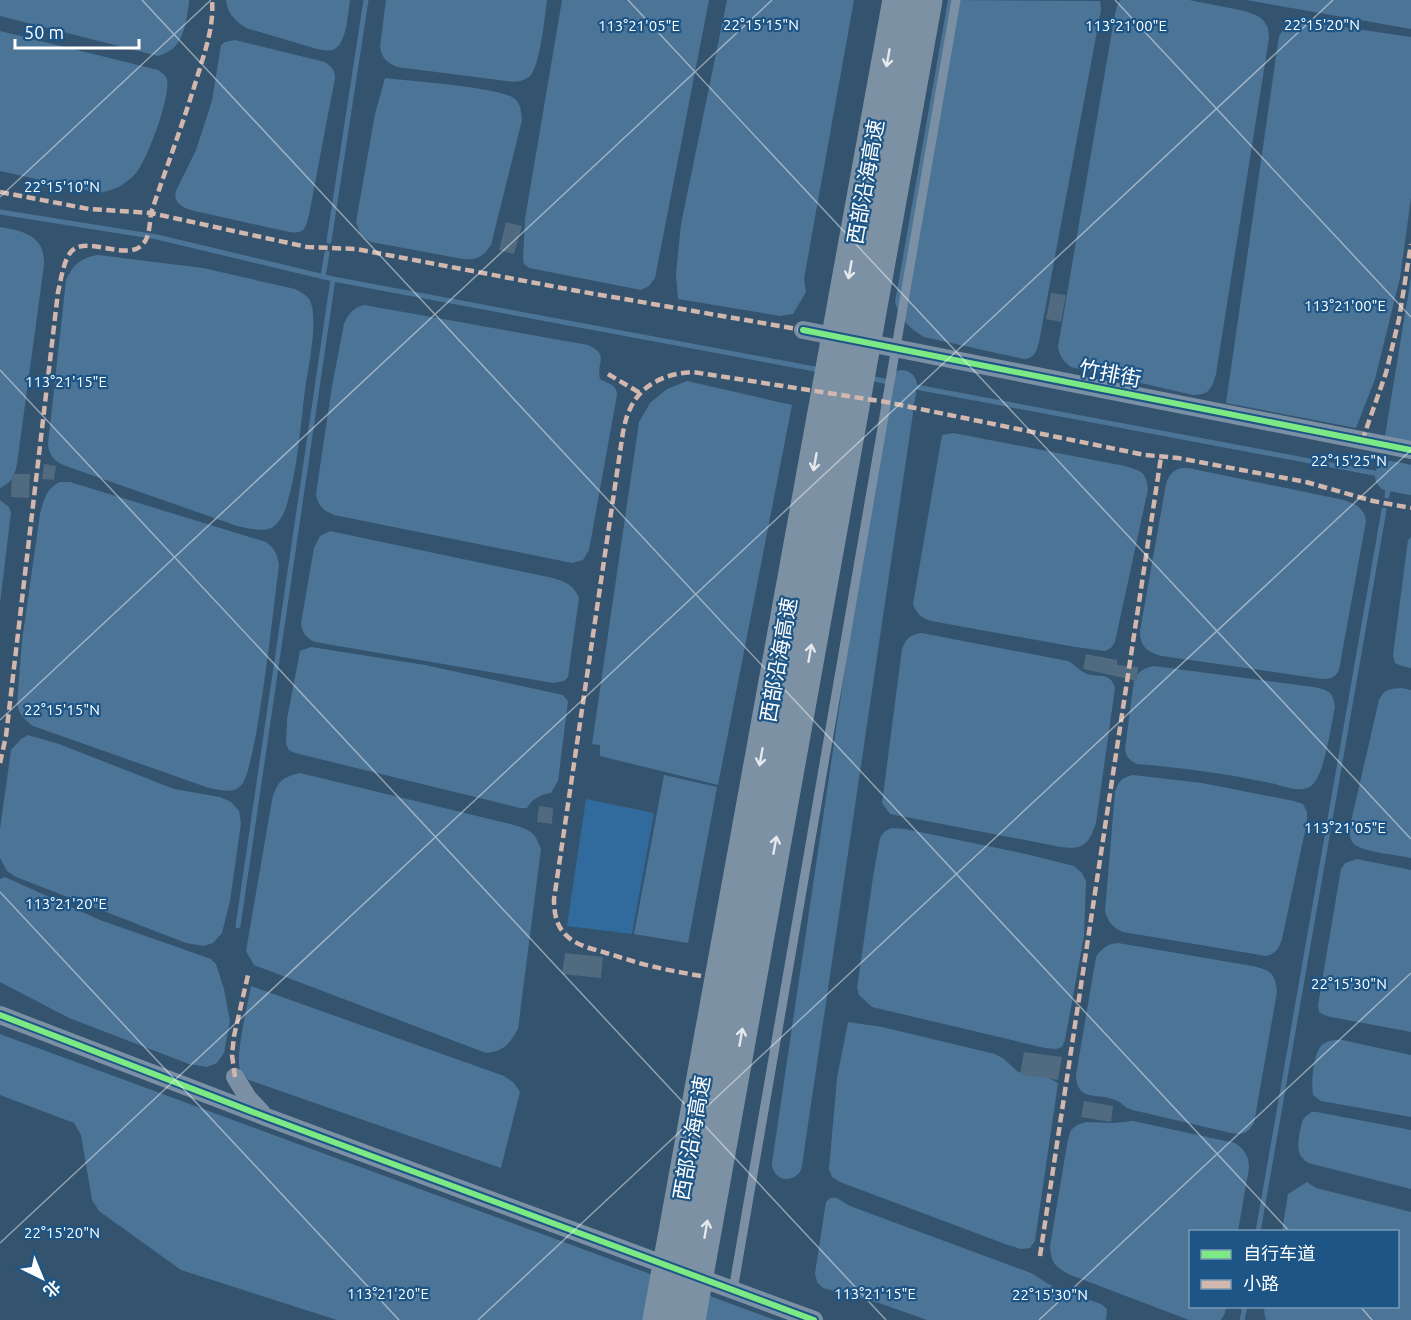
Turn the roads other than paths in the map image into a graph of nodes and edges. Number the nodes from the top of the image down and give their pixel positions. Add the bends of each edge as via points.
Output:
1 (898, 0) edge
2 (926, 0) edge
3 (956, 0) edge
4 (803, 330) dead end
5 (896, 348) junction
6 (1411, 450) edge
7 (0, 1015) edge
8 (235, 1077) dead end
9 (266, 1117) junction
10 (733, 1290) junction
11 (659, 1320) edge
12 (689, 1320) edge
13 (814, 1320) edge

1 -> 11 highway, 西部沿海高速
12 -> 2 highway, 西部沿海高速
3 - 5 lane
4 - 5 street, 竹排街
5 - 6 street, 竹排街
5 - 10 lane
7 - 9 street
8 - 9 street
9 - 10 street
10 - 13 street

